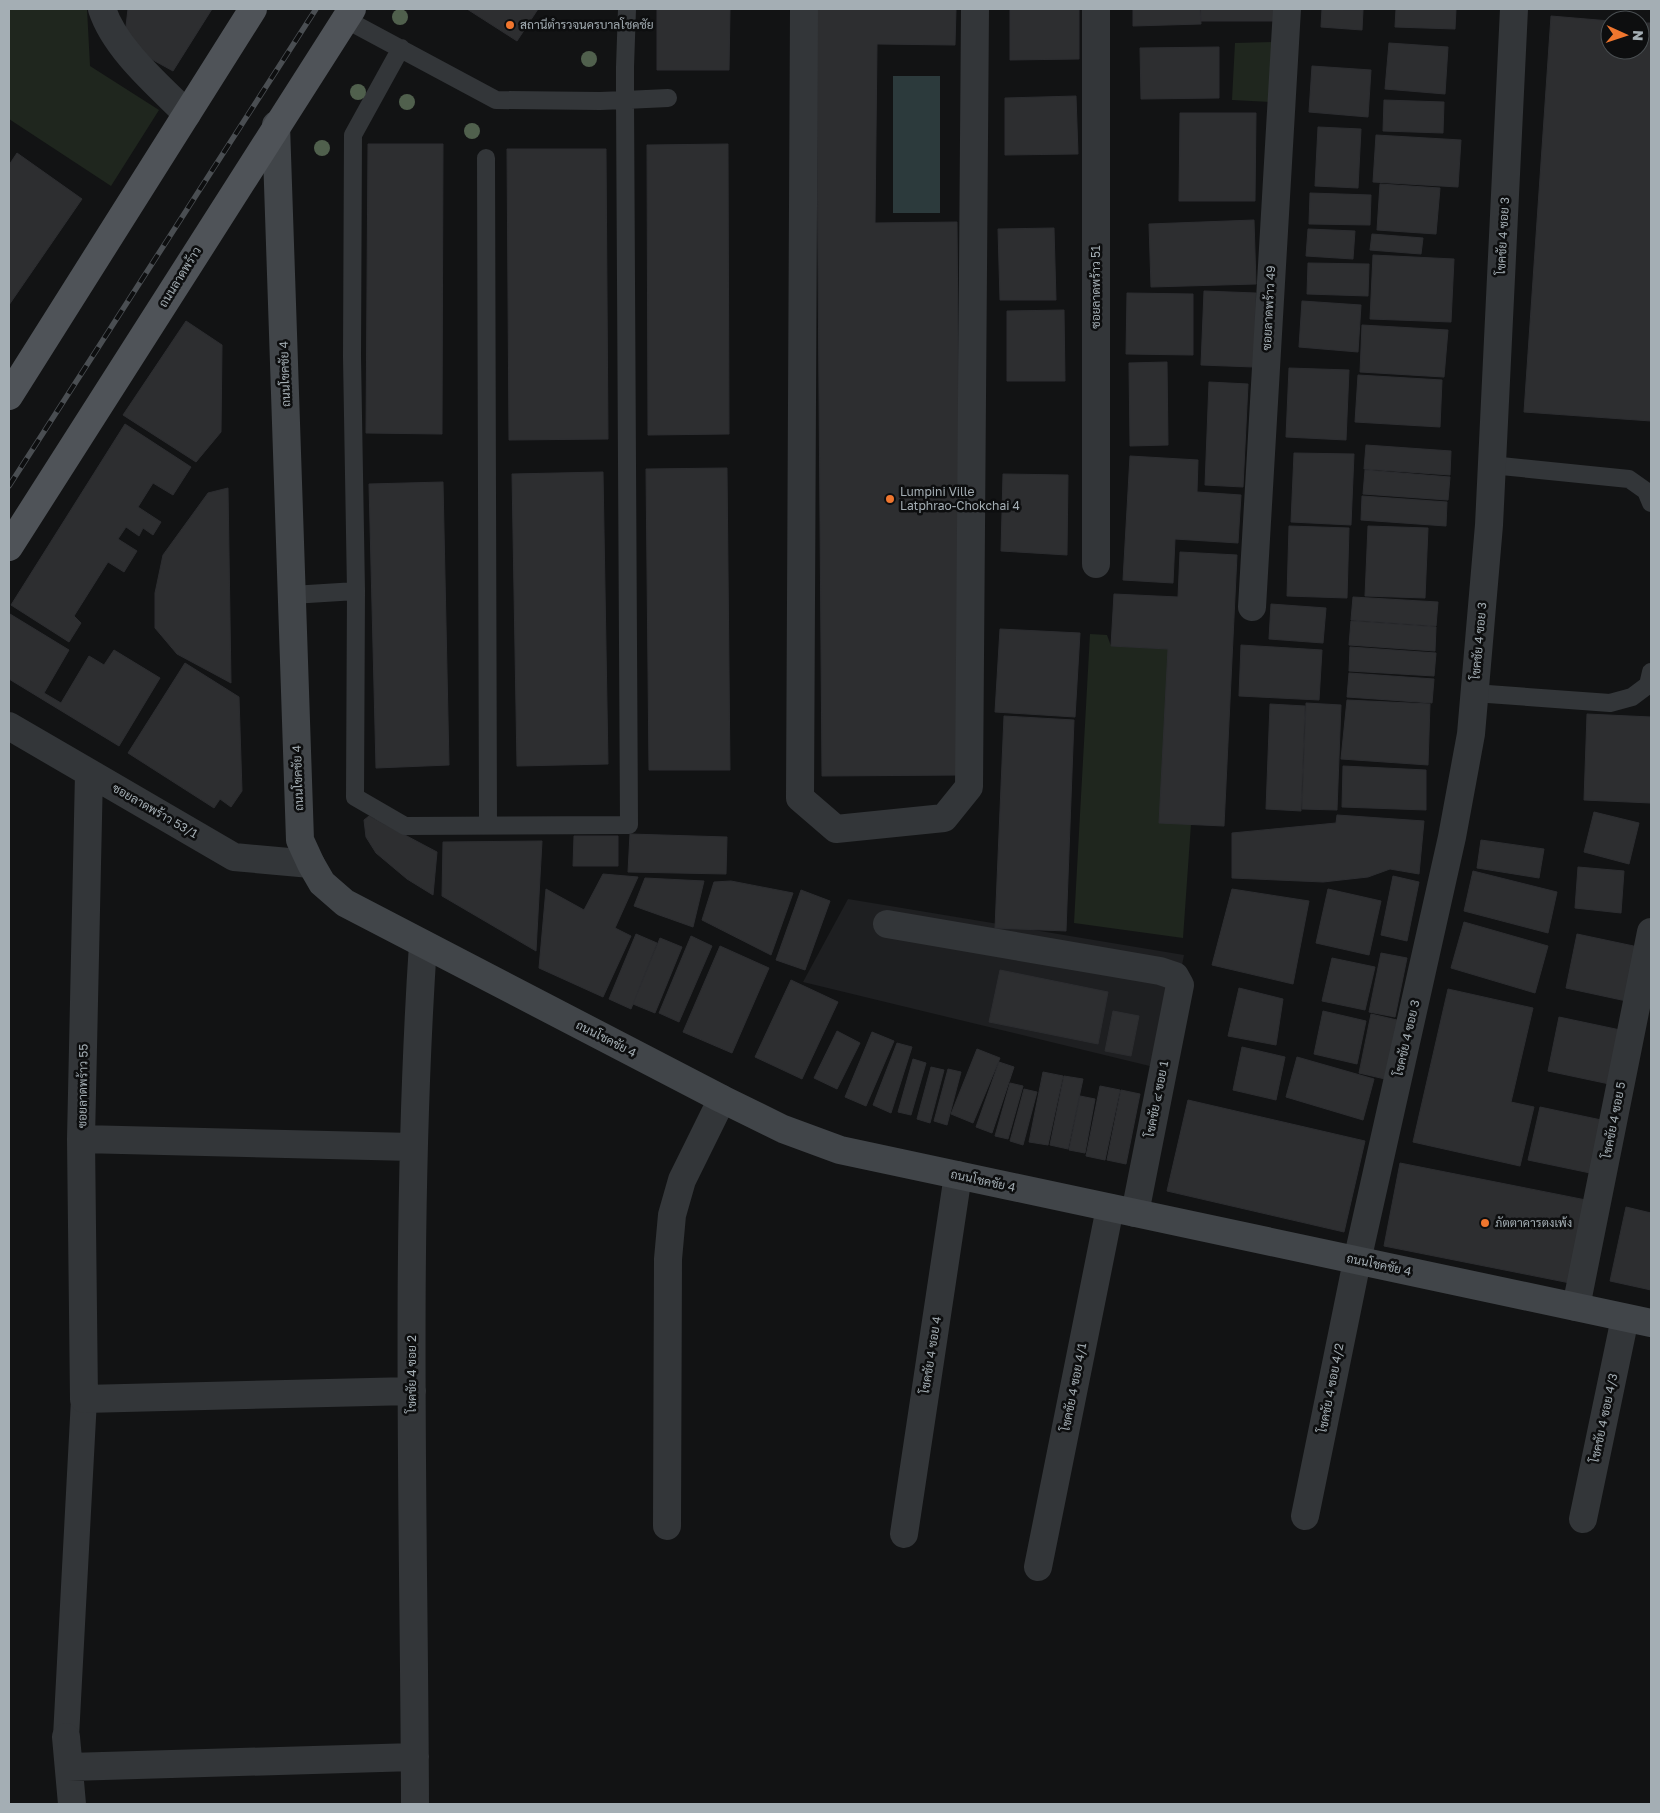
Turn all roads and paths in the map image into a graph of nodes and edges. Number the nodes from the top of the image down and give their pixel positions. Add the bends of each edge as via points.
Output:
1 (102, 9) edge
2 (252, 9) edge
3 (627, 9) edge
4 (804, 9) edge
5 (975, 9) edge
6 (1096, 9) edge
7 (1287, 9) edge
8 (1514, 9) edge
9 (349, 14) edge
10 (401, 48) junction
11 (668, 98) dead end
12 (626, 100) junction
13 (187, 114) junction
14 (276, 125) junction
15 (486, 158) dead end
16 (9, 396) edge
17 (1491, 465) junction
18 (1651, 503) edge
19 (9, 546) edge
20 (1096, 564) dead end
21 (356, 590) junction
22 (292, 594) junction
23 (1252, 607) dead end
24 (1651, 672) edge
25 (1474, 693) junction
26 (9, 726) edge
27 (89, 774) junction
28 (488, 824) junction
29 (311, 864) junction
30 (887, 924) dead end
31 (1651, 932) edge
32 (423, 944) junction
33 (722, 1099) junction
34 (81, 1139) junction
35 (413, 1147) junction
36 (958, 1175) junction
37 (1122, 1211) junction
38 (1357, 1261) junction
39 (1576, 1307) junction
40 (1625, 1318) junction
41 (1651, 1323) edge
42 (412, 1391) junction
43 (84, 1399) junction
44 (1305, 1516) dead end
45 (1583, 1518) dead end
46 (667, 1526) dead end
47 (904, 1534) dead end
48 (1038, 1567) dead end
49 (66, 1736) joint
50 (415, 1757) junction
51 (69, 1767) junction
52 (72, 1804) edge
53 (415, 1804) edge

1 - 13 street via 133,60
2 - 13 main road
3 - 12 lane
4 - 5 street via 800,798 836,829 944,818 969,787
6 - 20 street, ซอยลาดพร้าว 51
7 - 23 street, ซอยลาดพร้าว 49
8 - 17 street, โชคชัย 4 ซอย 3
9 - 10 lane
9 - 14 main road, ถนนลาดพร้าว
10 - 12 lane via 496,100
10 - 21 lane via 353,135
11 - 12 lane
12 - 28 lane via 630,825
13 - 16 main road
14 - 19 main road, ถนนลาดพร้าว
14 - 22 main road, ถนนโชคชัย 4
15 - 28 lane
17 - 18 lane via 1629,479 1646,491
17 - 25 street, โชคชัย 4 ซอย 3
21 - 22 lane
21 - 28 lane via 355,796 405,826
22 - 29 main road, ถนนโชคชัย 4 via 300,840
24 - 25 lane via 1648,685 1632,697 1610,703
25 - 38 street, โชคชัย 4 ซอย 3 via 1471,734 1452,837
26 - 27 street, ซอยลาดพร้าว 53/1
27 - 29 street, ซอยลาดพร้าว 53/1 via 234,857
27 - 34 street, ซอยลาดพร้าว 55
29 - 32 main road, ถนนโชคชัย 4 via 322,883 346,903
30 - 37 street, โชคชัย ๔ ซอย 1 via 1175,976 1180,984
31 - 39 street, โชคชัย 4 ซอย 5
32 - 33 main road, ถนนโชคชัย 4
32 - 35 street, โชคชัย 4 ซอย 2
33 - 36 main road, ถนนโชคชัย 4 via 783,1129 840,1150
33 - 46 street via 682,1180 672,1215 668,1259
34 - 35 street
34 - 43 street, ซอยลาดพร้าว 55
35 - 42 street, โชคชัย 4 ซอย 2
36 - 37 main road, ถนนโชคชัย 4
36 - 47 street, โชคชัย 4 ซอย 4
37 - 38 main road, ถนนโชคชัย 4
37 - 48 street, โชคชัย 4 ซอย 4/1
38 - 39 main road, ถนนโชคชัย 4
38 - 44 street, โชคชัย 4 ซอย 4/2
39 - 40 main road, ถนนโชคชัย 4
40 - 41 main road, ถนนโชคชัย 4
40 - 45 street, โชคชัย 4 ซอย 4/3
42 - 43 street
42 - 50 street, โชคชัย 4 ซอย 2
43 - 49 street
49 - 51 street
50 - 51 street
50 - 53 street, โชคชัย 4 ซอย 2
51 - 52 street

